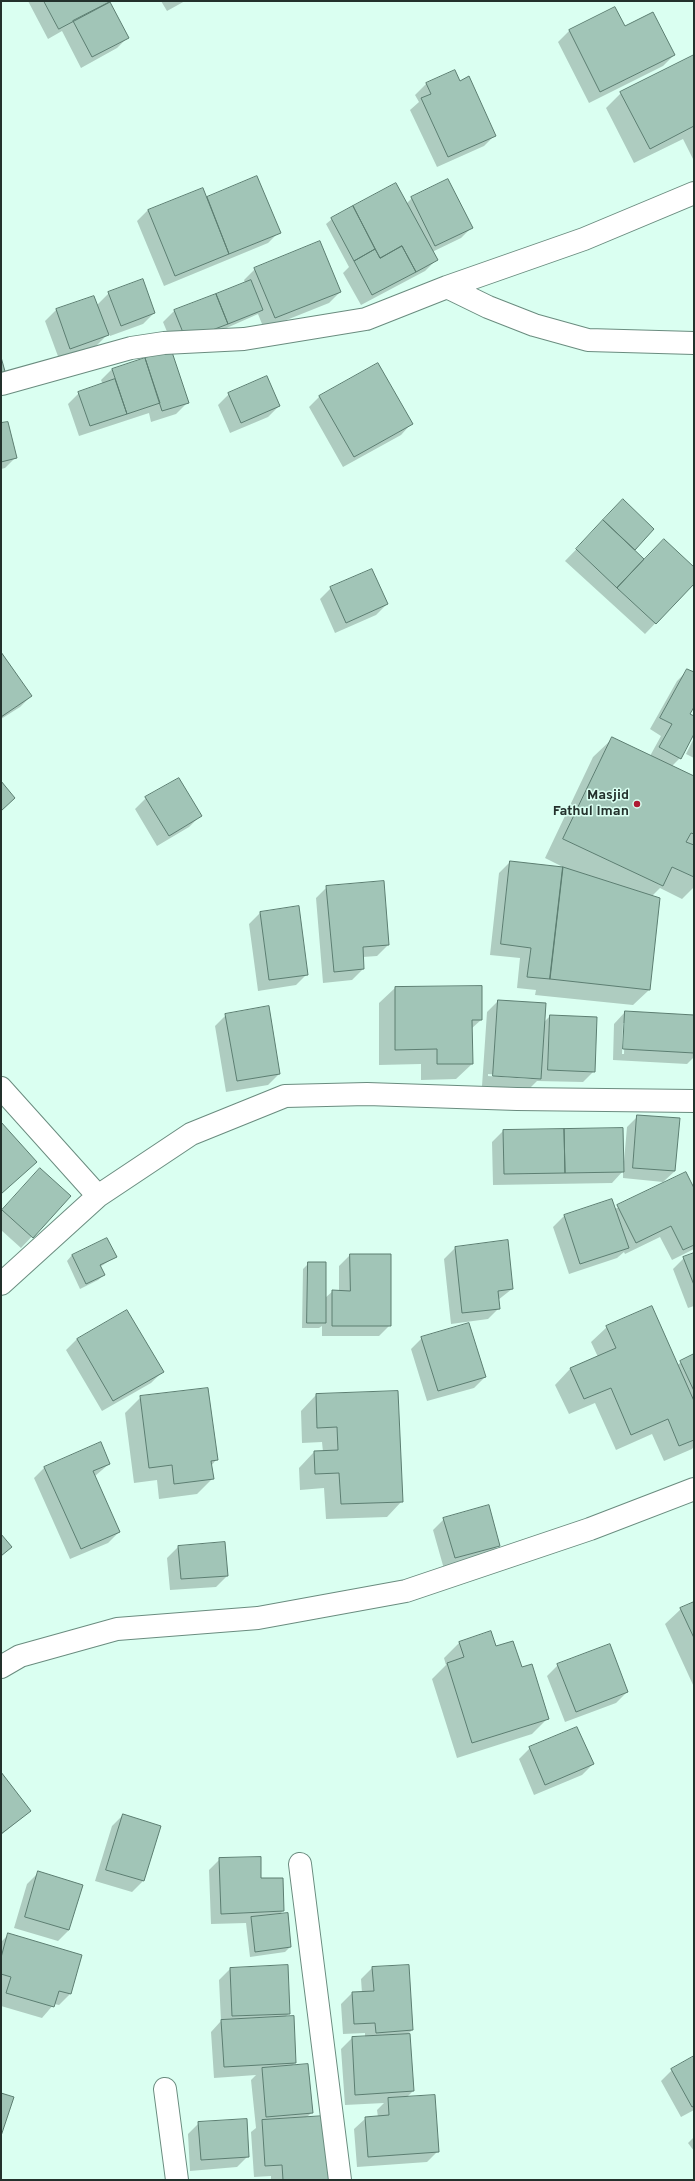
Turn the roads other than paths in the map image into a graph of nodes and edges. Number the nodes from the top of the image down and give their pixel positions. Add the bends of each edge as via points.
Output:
1 (694, 194) edge
2 (447, 287) junction
3 (694, 343) edge
4 (2, 384) edge
5 (1, 1088) edge
6 (694, 1101) edge
7 (98, 1196) junction
8 (1, 1284) edge
9 (694, 1489) edge
10 (1, 1667) edge
11 (300, 1864) dead end
12 (165, 2089) dead end
13 (177, 2180) edge
14 (340, 2180) edge

1 - 2 street via 584,239
2 - 3 street via 534,325 588,340
2 - 4 street via 366,319 244,339 164,343 131,348
5 - 7 street
6 - 7 street via 367,1094 285,1096 191,1134
7 - 8 street
9 - 10 street via 590,1529 406,1591 258,1618 116,1629 20,1656
11 - 14 street
12 - 13 street

